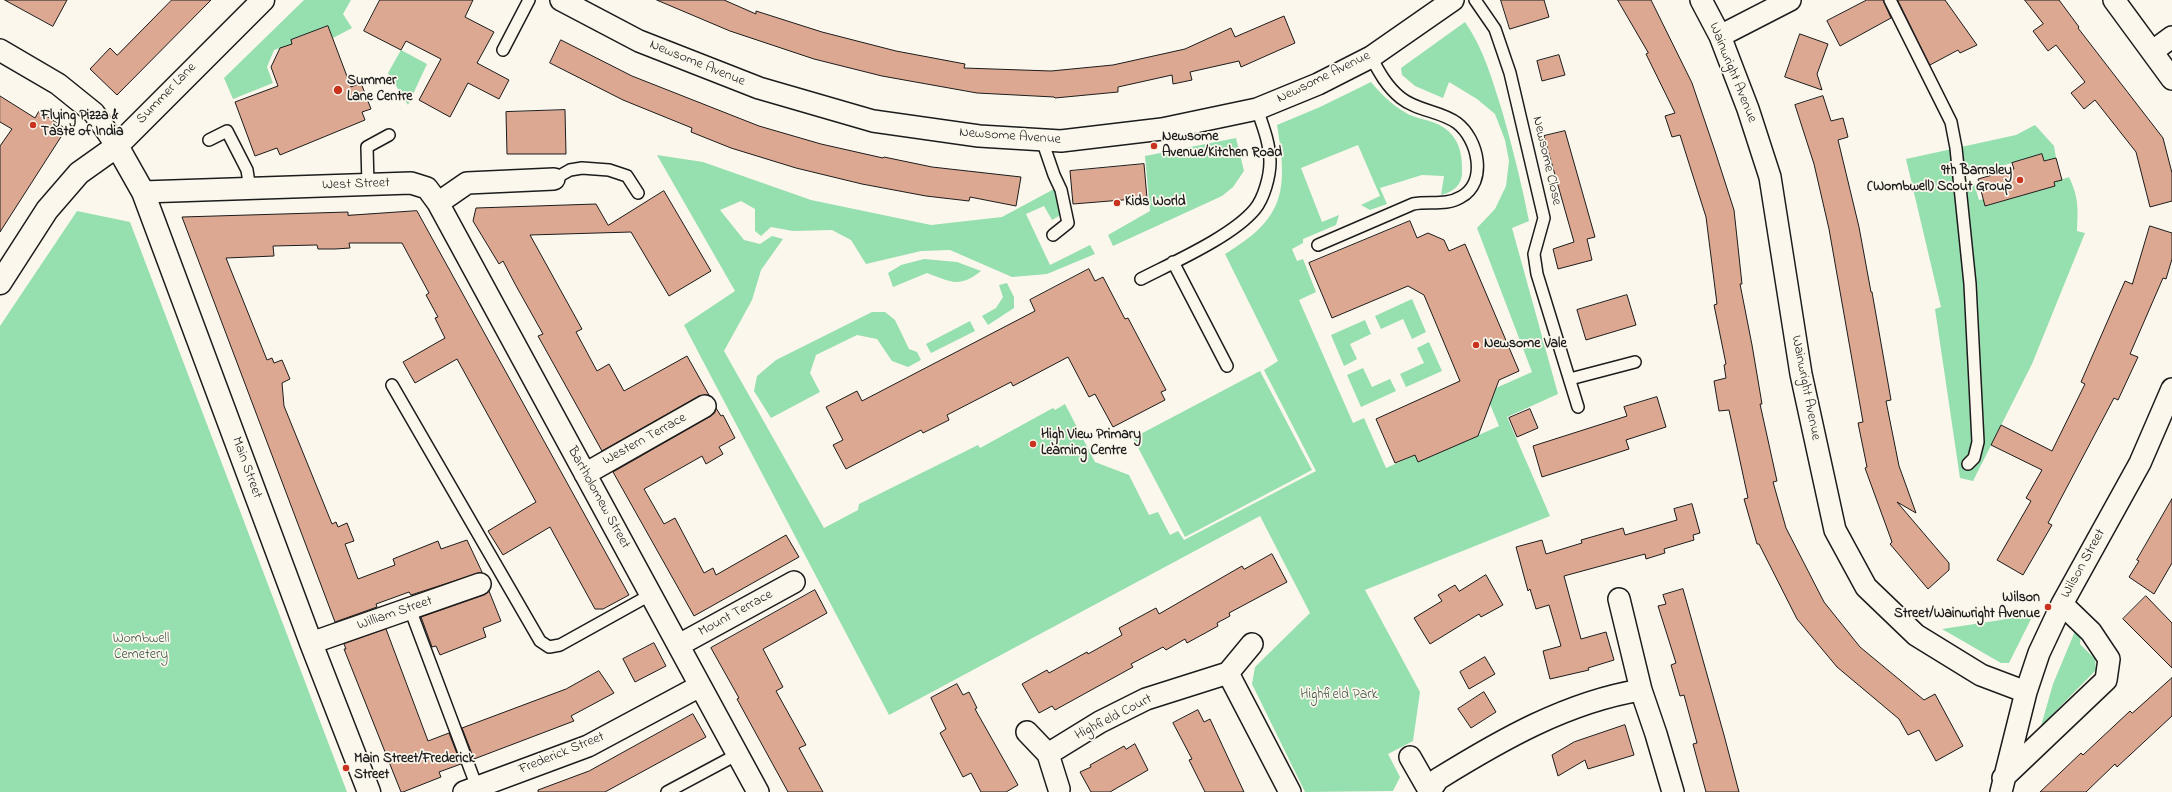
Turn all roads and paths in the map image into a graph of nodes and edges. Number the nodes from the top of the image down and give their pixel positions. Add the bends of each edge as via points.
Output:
1 (263, 0) edge
2 (530, 0) edge
3 (561, 0) edge
4 (1453, 0) edge
5 (1475, 0) edge
6 (1701, 0) edge
7 (1790, 0) edge
8 (1890, 0) edge
9 (2114, 0) edge
10 (1433, 6) edge
11 (1720, 36) junction
12 (2172, 37) edge
13 (0, 50) edge
14 (503, 50) dead end
15 (2153, 51) junction
16 (1371, 57) junction
17 (2172, 79) edge
18 (1258, 108) junction
19 (389, 135) dead end
20 (209, 140) dead end
21 (1042, 140) junction
22 (117, 146) junction
23 (554, 179) joint
24 (368, 185) junction
25 (250, 189) junction
26 (143, 192) junction
27 (638, 192) dead end
28 (438, 203) junction
29 (1053, 235) dead end
30 (1318, 245) dead end
31 (1173, 262) junction
32 (1141, 279) dead end
33 (0, 283) edge
34 (1635, 362) dead end
35 (1227, 366) dead end
36 (1570, 379) junction
37 (392, 386) dead end
38 (2172, 389) edge
39 (706, 406) dead end
40 (1578, 407) dead end
41 (1968, 464) dead end
42 (584, 474) junction
43 (794, 582) dead end
44 (480, 584) dead end
45 (650, 595) junction
46 (1620, 599) dead end
47 (2062, 604) junction
48 (410, 609) junction
49 (311, 644) junction
50 (1252, 644) dead end
51 (679, 645) junction
52 (1228, 673) junction
53 (700, 686) junction
54 (1641, 690) junction
55 (2026, 692) junction
56 (1027, 732) dead end
57 (738, 754) junction
58 (1048, 754) junction
59 (1410, 757) dead end
60 (2002, 785) edge
61 (1059, 788) dead end
62 (473, 790) edge
63 (369, 792) edge
64 (667, 792) edge
65 (758, 792) edge
66 (1290, 792) edge
67 (1430, 792) edge
68 (1672, 792) edge

1 - 22 street, Summer Lane
2 - 14 lane
3 - 21 street, Newsome Avenue via 639,41 759,88 873,122 979,136
4 - 10 street, Newsome Avenue
5 - 36 lane, Newsome Close via 1495,29 1510,73 1544,218 1534,254 1537,274
6 - 11 street, Wainwright Avenue
7 - 11 street
8 - 41 lane via 1951,122 1956,148 1970,284 1978,442 1974,458
9 - 15 street
10 - 16 street, Newsome Avenue
11 - 55 street, Wainwright Avenue via 1770,177 1801,374 1835,530 1866,587 1916,635 1981,675
12 - 15 street
13 - 22 street via 58,84 94,113
15 - 17 street
16 - 18 street, Newsome Avenue via 1318,84
16 - 30 lane via 1386,84 1402,99 1456,122 1468,134 1478,166 1473,184 1462,197 1446,203 1428,201 1413,204
18 - 21 street, Newsome Avenue via 1162,129 1061,141
18 - 31 lane via 1270,163 1266,186 1256,208 1237,227
19 - 24 lane via 368,147
20 - 25 lane via 227,131 247,170
21 - 29 lane via 1061,190 1068,223
22 - 26 street, Main Street
22 - 33 street, Summer Lane via 79,173 48,210
23 - 27 lane via 570,170 582,168 609,170 627,176
23 - 28 street via 466,183
24 - 25 street, West Street
24 - 28 street, West Street via 411,183 427,188
25 - 26 street, West Street
26 - 49 street, Main Street
28 - 42 street, Bartholomew Street
31 - 32 lane
31 - 35 lane
34 - 36 lane
36 - 40 lane, Newsome Close
37 - 45 lane via 540,641 549,647 560,645
38 - 47 street, Wilson Street via 2140,464
39 - 42 street, Western Terrace
42 - 45 street, Bartholomew Street
43 - 51 street, Mount Terrace
44 - 48 street, William Street
45 - 51 street, Bartholomew Street
46 - 54 street
47 - 55 street, Wilson Street
47 - 60 street via 2092,632 2109,658 2106,680
48 - 49 street, William Street
48 - 62 lane
49 - 63 street, Main Street
50 - 52 street
51 - 53 street, Bartholomew Street
52 - 58 street, Highfield Court via 1146,699 1100,722
52 - 66 street
53 - 57 street, Bartholomew Street
53 - 62 street, Frederick Street via 588,746
54 - 67 street via 1623,693 1543,720 1438,779
54 - 68 street
55 - 60 street, Wilson Street
56 - 58 street
57 - 64 lane
57 - 65 street, Bartholomew Street
58 - 61 street
59 - 67 street

